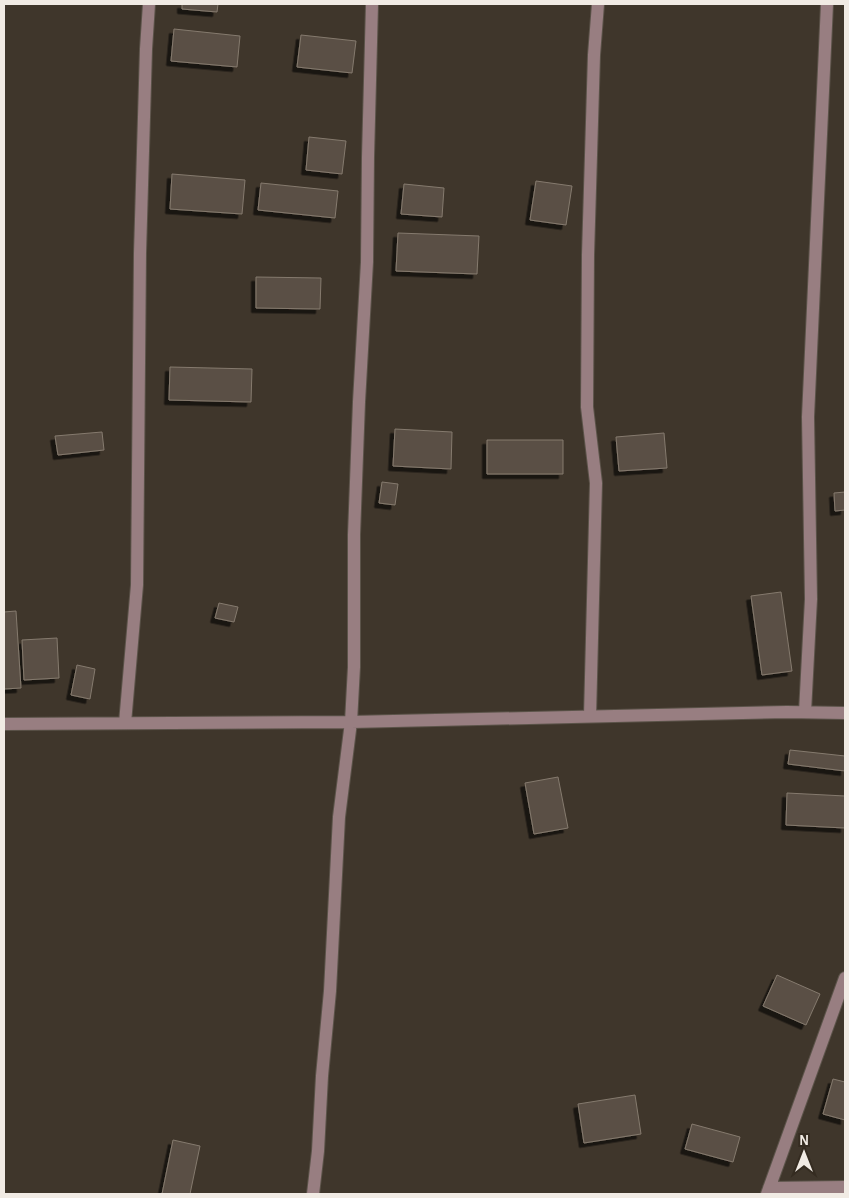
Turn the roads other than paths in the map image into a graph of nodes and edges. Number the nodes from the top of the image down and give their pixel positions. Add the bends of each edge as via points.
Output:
1 (148, 4) edge
2 (372, 4) edge
3 (598, 4) edge
4 (827, 4) edge
5 (804, 712) junction
6 (845, 713) edge
7 (590, 716) junction
8 (351, 722) junction
9 (125, 723) junction
10 (4, 724) edge
11 (845, 978) edge
12 (845, 1187) edge
13 (768, 1191) edge
14 (313, 1194) edge

1 - 9 street via 140,253 138,585
2 - 8 street via 367,262 354,535
3 - 7 street via 588,274 587,407 596,483
4 - 5 street via 808,417 811,598
5 - 6 street
5 - 7 street
7 - 8 street
8 - 9 street
8 - 14 street via 340,817
9 - 10 street
11 - 13 street
12 - 13 street

